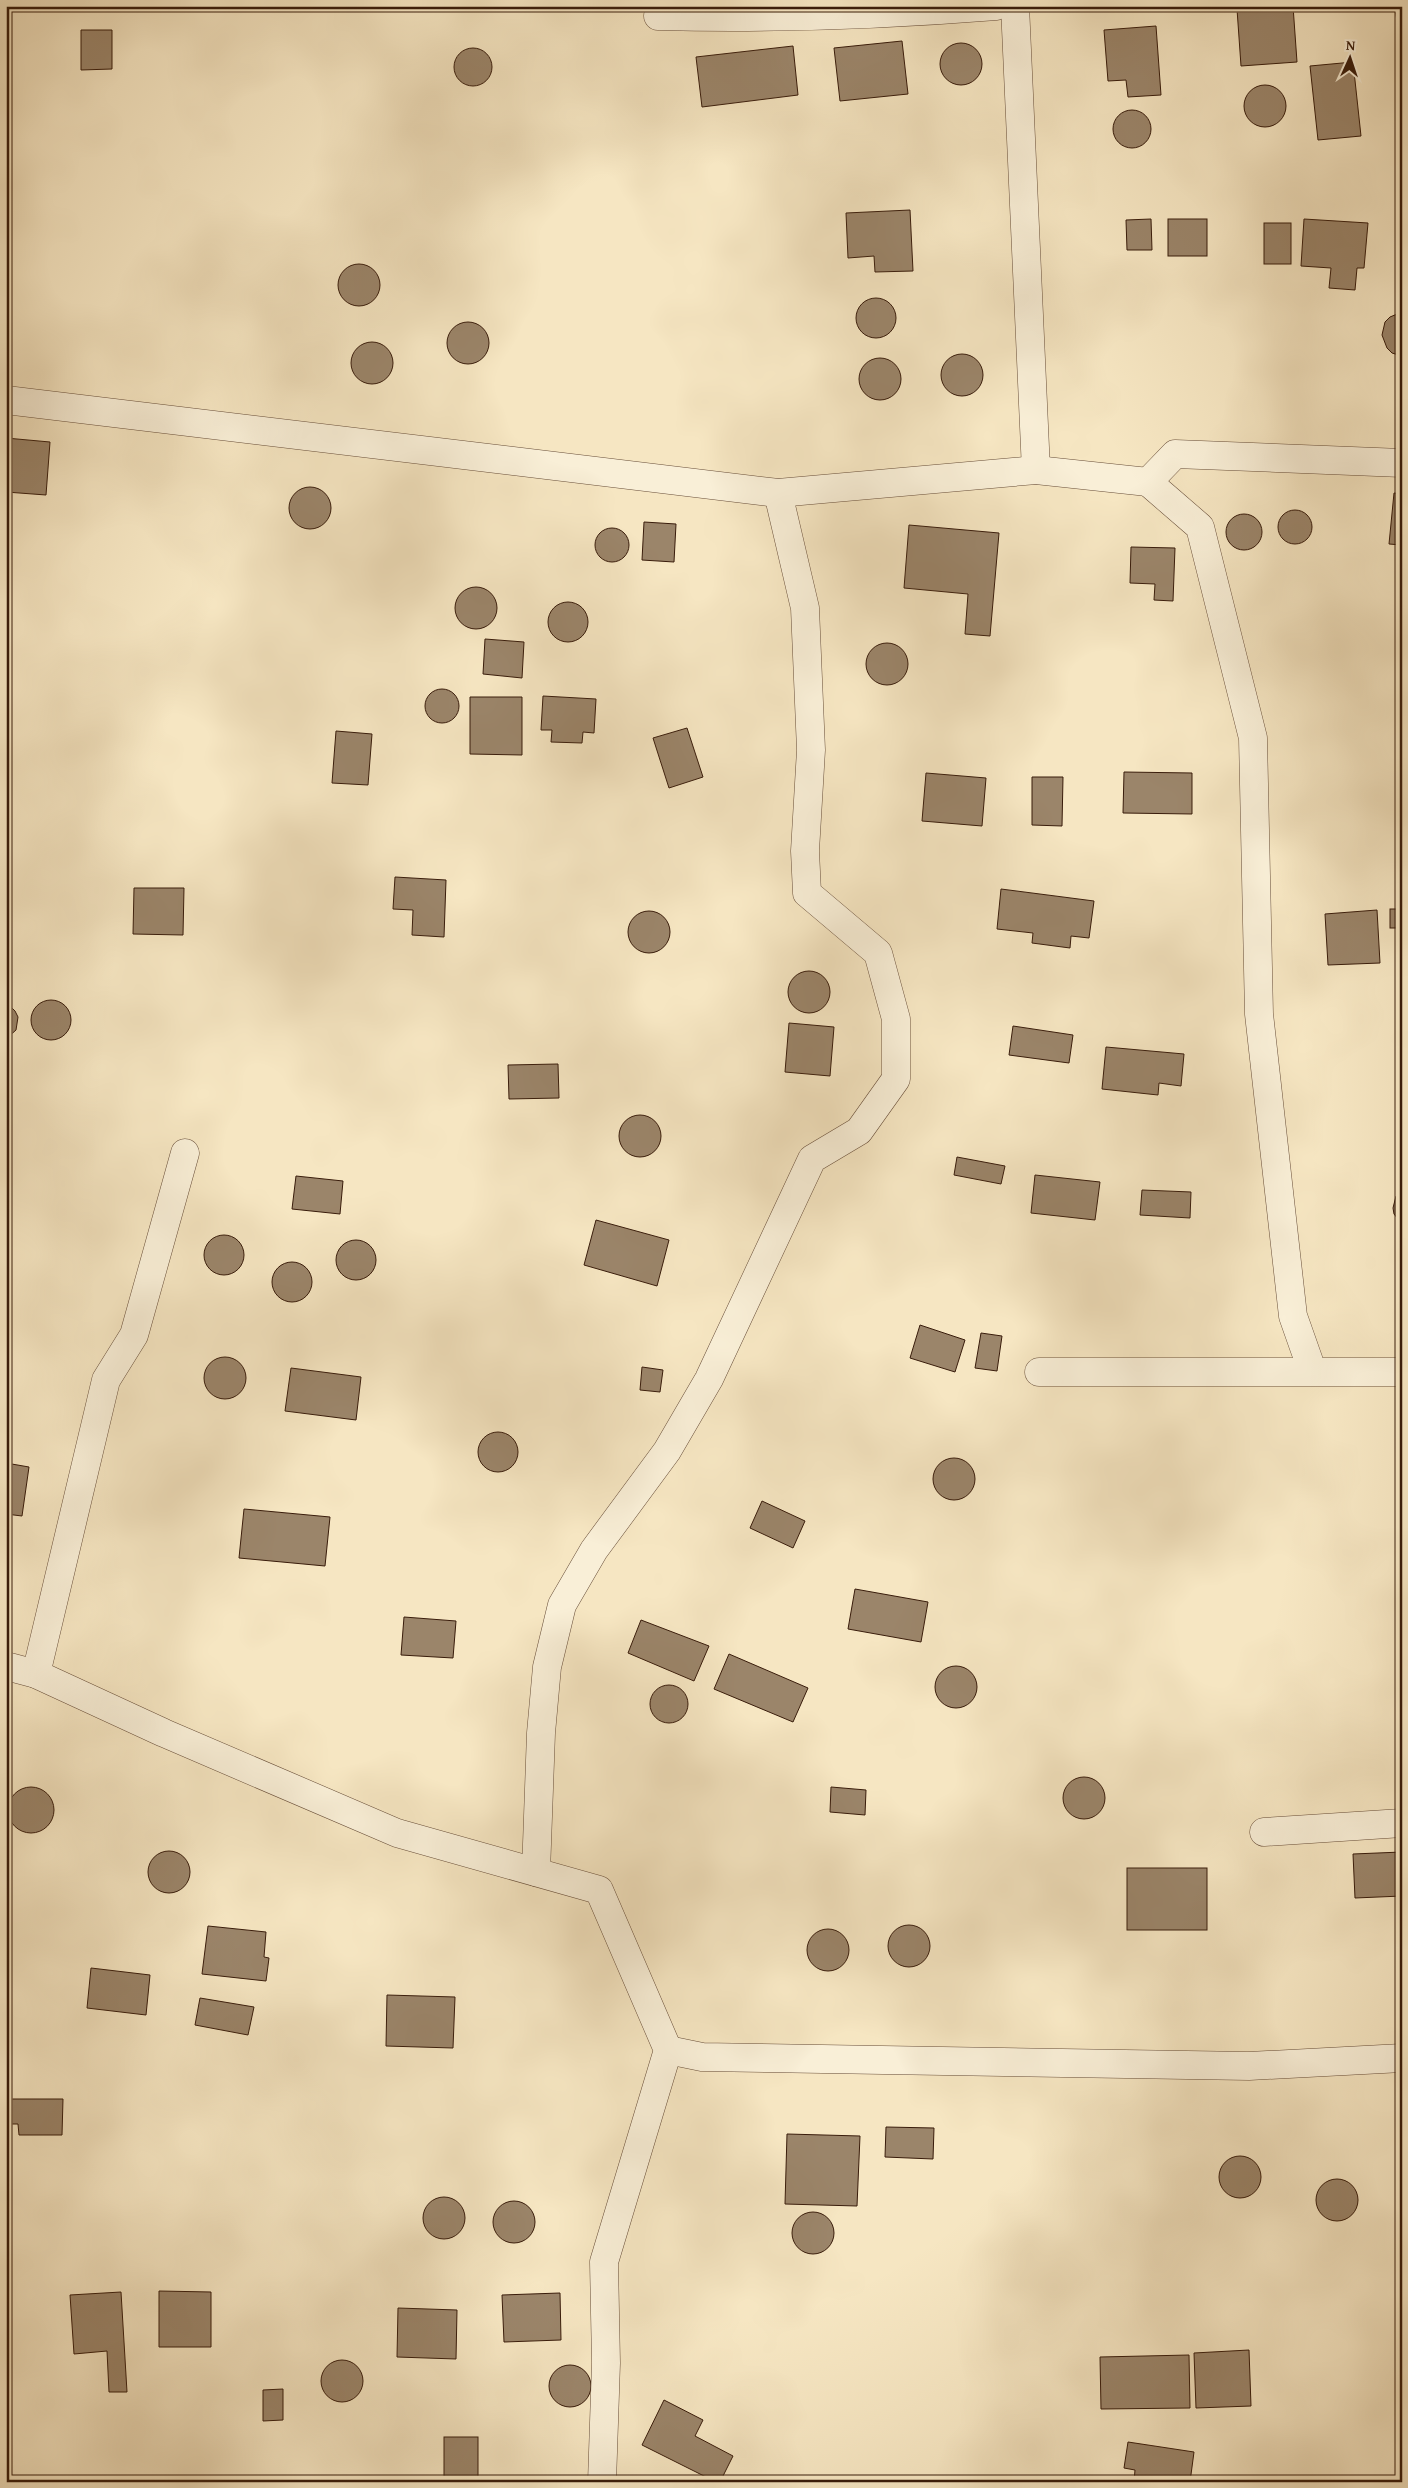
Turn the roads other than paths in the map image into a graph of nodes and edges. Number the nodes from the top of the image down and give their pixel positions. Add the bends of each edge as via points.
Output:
1 (996, 6) edge
2 (1015, 6) edge
3 (658, 16) dead end
4 (6, 400) edge
5 (1402, 463) edge
6 (1036, 470) junction
7 (1148, 482) junction
8 (778, 493) junction
9 (185, 1152) dead end
10 (1312, 1370) junction
11 (1038, 1372) dead end
12 (1402, 1372) edge
13 (6, 1666) edge
14 (36, 1674) junction
15 (1402, 1823) edge
16 (1264, 1832) dead end
17 (536, 1872) junction
18 (668, 2050) junction
19 (1402, 2058) edge
20 (602, 2482) edge

1 - 3 street via 760,19
2 - 6 street
4 - 8 street
5 - 7 street via 1175,454
6 - 7 street
6 - 8 street
7 - 10 street via 1200,526 1253,738 1259,1014 1293,1316
8 - 17 street via 805,608 811,750 805,851 807,893 878,953 896,1019 896,1079 859,1131 812,1160 709,1379 667,1450 594,1550 562,1604 547,1667
9 - 14 street via 134,1334 106,1380
10 - 11 street
10 - 12 street
13 - 14 street
14 - 17 street via 164,1733 398,1833
15 - 16 street
17 - 18 street via 599,1890
18 - 19 street via 702,2057 1249,2066
18 - 20 street via 604,2262 606,2363

